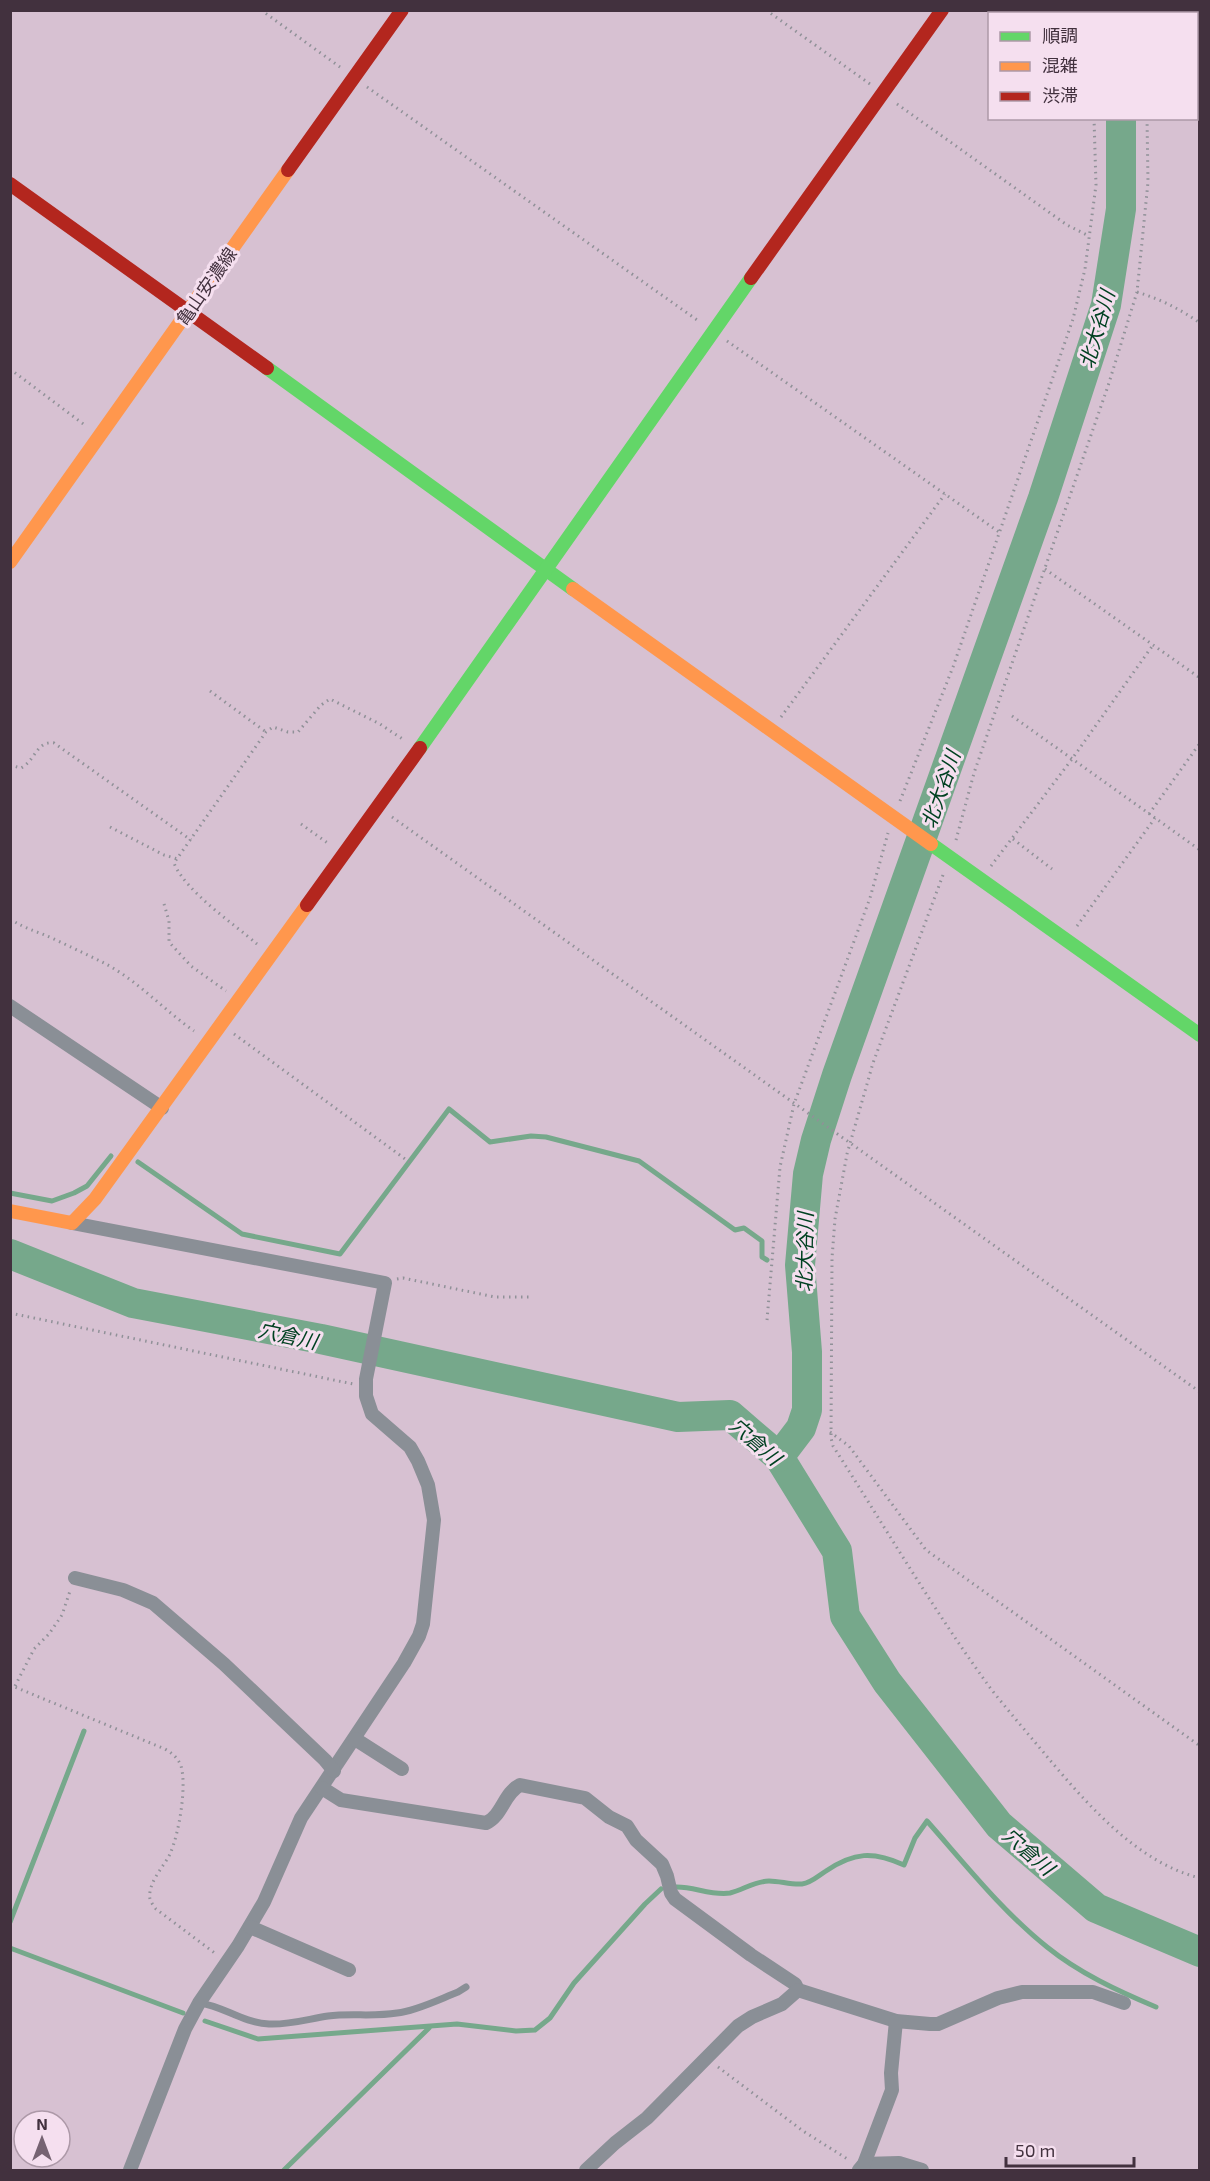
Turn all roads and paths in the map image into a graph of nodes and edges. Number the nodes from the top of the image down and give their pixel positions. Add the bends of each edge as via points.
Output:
1 (261, 10) edge
2 (402, 10) edge
3 (766, 10) edge
4 (942, 10) edge
5 (354, 78) junction
6 (882, 93) junction
7 (1094, 120) edge
8 (1147, 120) edge
9 (10, 184) edge
10 (1089, 236) junction
11 (1137, 292) junction
12 (189, 311) junction
13 (1200, 323) edge
14 (713, 331) junction
15 (10, 369) edge
16 (99, 437) junction
17 (945, 494) junction
18 (1000, 532) junction
19 (10, 562) edge
20 (1045, 569) junction
21 (546, 570) junction
22 (1153, 645) junction
23 (1200, 678) edge
24 (210, 692) dead end
25 (1012, 716) dead end
26 (771, 731) junction
27 (266, 732) junction
28 (1200, 743) edge
29 (417, 750) junction
30 (1072, 759) junction
31 (10, 765) edge
32 (378, 807) junction
33 (1149, 814) junction
34 (1155, 818) junction
35 (895, 819) junction
36 (301, 824) dead end
37 (110, 827) dead end
38 (1012, 838) junction
39 (191, 840) junction
40 (1200, 850) edge
41 (342, 857) junction
42 (949, 857) junction
43 (178, 859) junction
44 (1052, 869) dead end
45 (981, 879) junction
46 (164, 904) dead end
47 (10, 919) edge
48 (1067, 940) junction
49 (270, 955) junction
50 (238, 1000) junction
51 (10, 1006) edge
52 (221, 1024) junction
53 (1200, 1035) edge
54 (210, 1040) junction
55 (794, 1104) junction
56 (162, 1108) junction
57 (850, 1143) junction
58 (412, 1164) dead end
59 (10, 1211) edge
60 (72, 1223) junction
61 (386, 1283) junction
62 (529, 1297) dead end
63 (10, 1313) edge
64 (767, 1320) dead end
65 (366, 1383) junction
66 (1200, 1392) edge
67 (830, 1431) junction
68 (75, 1578) joint
69 (13, 1686) edge
70 (355, 1739) junction
71 (1200, 1746) edge
72 (402, 1769) dead end
73 (334, 1771) junction
74 (322, 1788) junction
75 (1200, 1878) edge
76 (250, 1927) junction
77 (227, 1962) junction
78 (349, 1970) dead end
79 (466, 1988) dead end
80 (798, 1990) junction
81 (199, 2003) junction
82 (1124, 2003) dead end
83 (896, 2021) junction
84 (708, 2057) junction
85 (861, 2167) edge
86 (130, 2170) edge
87 (586, 2170) edge
88 (922, 2170) edge

1 - 5 path
2 - 5 street, 亀山安濃線
3 - 6 path
4 - 6 street
5 - 12 street, 亀山安濃線
5 - 14 path
6 - 10 path via 1067,225
6 - 14 street
7 - 10 path via 1096,185
8 - 11 path via 1148,182
9 - 12 street
10 - 18 path via 1086,269 1073,319
11 - 13 path
11 - 20 path
12 - 16 street, 亀山安濃線
12 - 21 street
14 - 17 path
14 - 21 street
15 - 16 path
16 - 19 street, 亀山安濃線
17 - 18 path
17 - 26 path
18 - 35 path
20 - 22 path
20 - 42 path via 974,772
21 - 26 street
21 - 29 street
22 - 23 path
22 - 30 path
24 - 27 path
25 - 30 path
26 - 35 street
27 - 29 path via 273,726 298,732 330,699 380,724
27 - 39 path
28 - 33 path
29 - 32 street
30 - 33 path
30 - 38 path
31 - 39 path via 21,768 43,743 54,743
32 - 41 street
32 - 55 path
33 - 34 path
34 - 40 path
34 - 48 path
35 - 42 street
35 - 55 path
36 - 41 path
37 - 43 path
38 - 44 path
38 - 45 path
39 - 43 path
41 - 49 street
42 - 45 street
42 - 57 path via 873,1063
43 - 49 path via 174,863 178,874
45 - 48 street
46 - 50 path via 170,921 168,942 174,951
47 - 54 path via 122,973 178,1020
48 - 53 street
49 - 50 street
50 - 52 street
51 - 56 street
52 - 54 street
52 - 58 path
54 - 56 street
55 - 57 path
55 - 64 path via 780,1167
56 - 60 street via 95,1199
57 - 66 path
57 - 67 path via 832,1247
59 - 60 street
60 - 61 street
61 - 62 path via 403,1278 495,1297
61 - 65 street
63 - 65 path
65 - 70 street via 372,1414 410,1447 418,1461 428,1485 434,1520 419,1636
67 - 71 path via 849,1446 926,1550
67 - 75 path via 833,1446 914,1576 1017,1721 1078,1793 1120,1834 1165,1863
68 - 69 path via 56,1626 34,1649
68 - 73 street via 123,1590 153,1604 224,1664
69 - 77 path via 165,1749 177,1758 182,1772 179,1825 150,1899 156,1909
70 - 72 street
70 - 73 street
73 - 74 street
74 - 76 street via 301,1818
74 - 80 street via 341,1800 486,1823 520,1785 585,1798 627,1826 662,1864 675,1899 795,1984
76 - 77 street
76 - 78 street
77 - 81 street
79 - 81 lane via 398,2013 337,2015 295,2023 253,2022
80 - 83 street
80 - 84 street via 782,2004 738,2026
81 - 86 street via 177,2047
82 - 83 street via 1093,1992 1022,1992 938,2024
83 - 85 street via 892,2090
84 - 85 path via 824,2146
84 - 87 street via 647,2118
85 - 88 street via 899,2163

